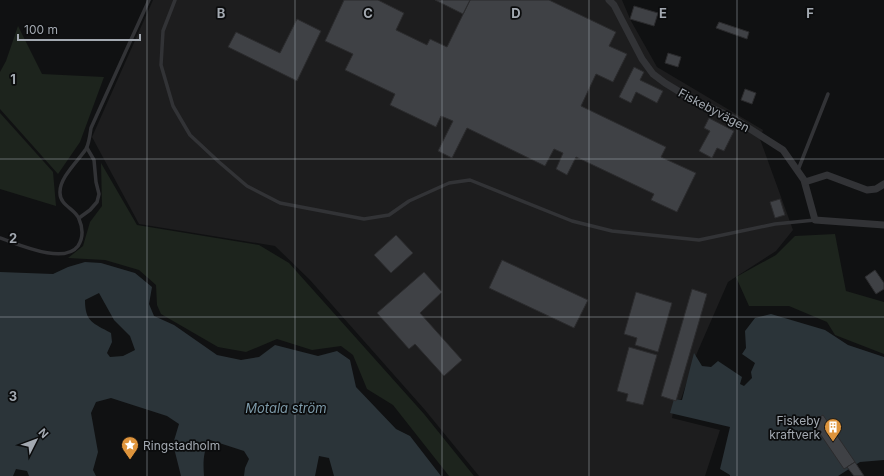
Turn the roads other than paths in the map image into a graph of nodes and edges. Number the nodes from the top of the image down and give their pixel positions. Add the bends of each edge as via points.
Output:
1 (149, 0) edge
2 (175, 0) edge
3 (609, 0) edge
4 (828, 94) dead end
5 (87, 148) junction
6 (797, 171) junction
7 (805, 182) junction
8 (884, 184) edge
9 (79, 218) junction
10 (815, 220) junction
11 (884, 225) edge
12 (0, 238) edge

1 - 5 lane via 91,128
2 - 10 lane via 163,31 161,66 173,106 190,134 219,162 247,186 280,203 364,219 389,215 409,201 449,183 470,180 572,221 612,231 699,240 775,224
3 - 6 street, Fiskebyvägen via 653,74 688,97 752,129 783,150
4 - 6 lane
5 - 9 lane via 94,160 99,194 90,210
5 - 9 lane via 60,186 59,195 63,203
6 - 7 street, Fiskebyvägen
7 - 8 street via 827,175 867,190 876,189
7 - 10 street, Fiskebyvägen
9 - 12 lane via 83,234 80,243 68,253 54,254
10 - 11 street

